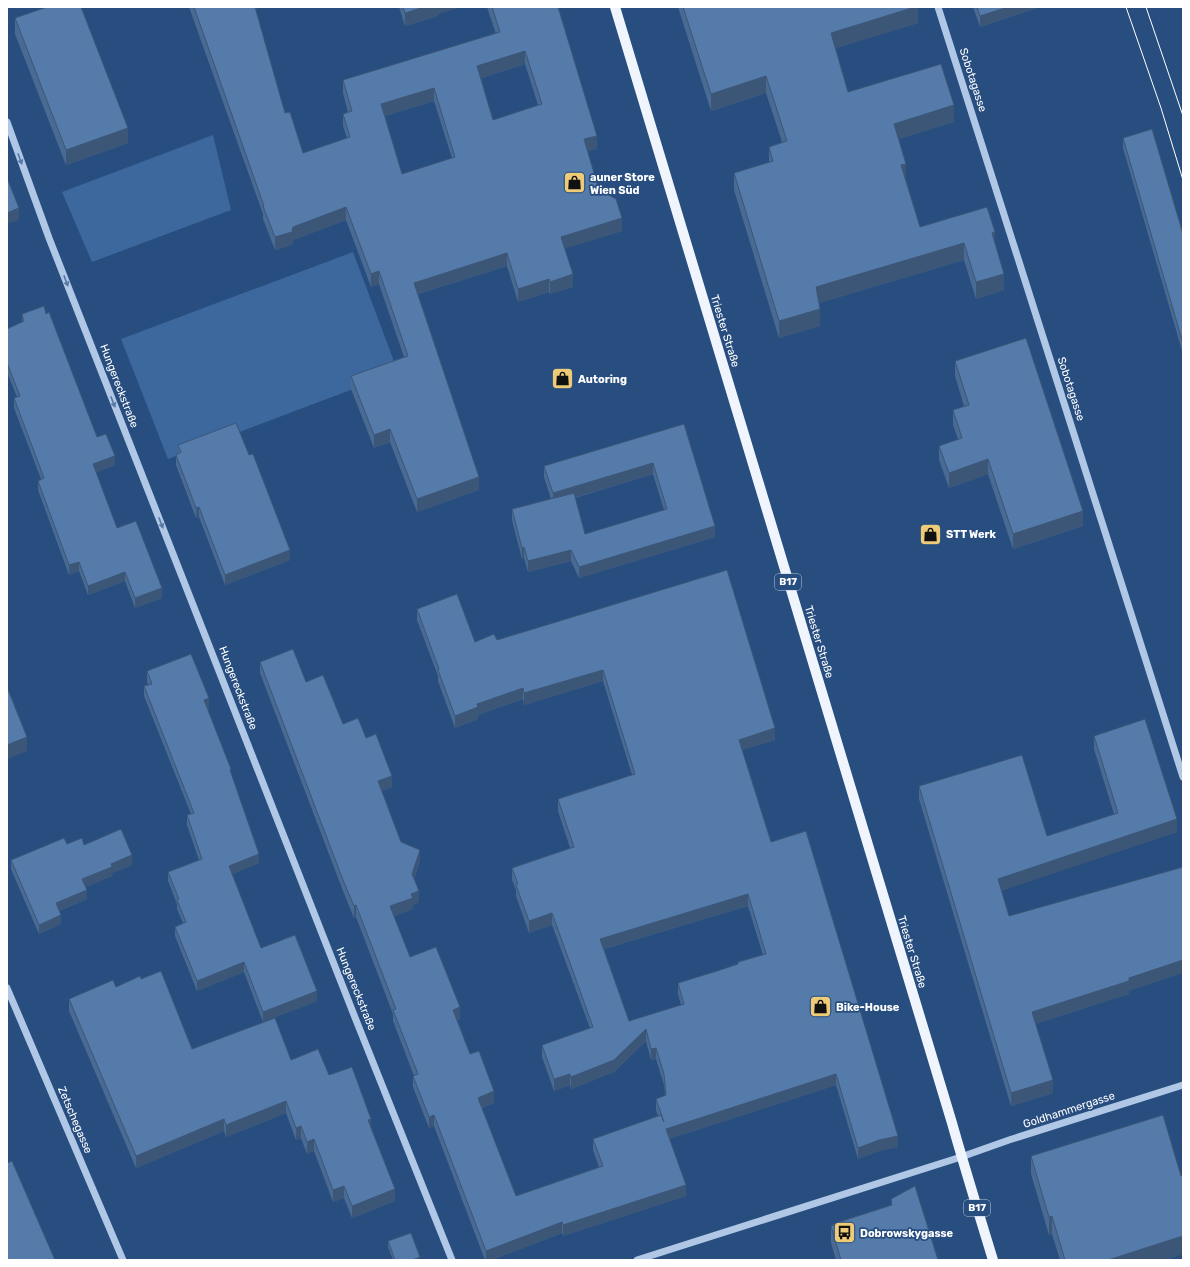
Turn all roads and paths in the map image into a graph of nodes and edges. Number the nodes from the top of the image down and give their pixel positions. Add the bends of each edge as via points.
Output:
1 (615, 7) edge
2 (938, 7) edge
3 (7, 122) edge
4 (1183, 777) edge
5 (7, 988) edge
6 (1183, 1085) edge
7 (961, 1157) junction
8 (123, 1260) edge
9 (452, 1260) edge
10 (637, 1260) edge
11 (993, 1260) edge

1 - 7 main road, Triester Straße / B17
2 - 4 street, Sobotagasse
3 -> 9 street, Hungereckstraße via 49,238
5 - 8 street, Zetschegasse
6 - 7 street, Goldhammergasse
7 - 10 street
7 - 11 main road, Triester Straße / B17

